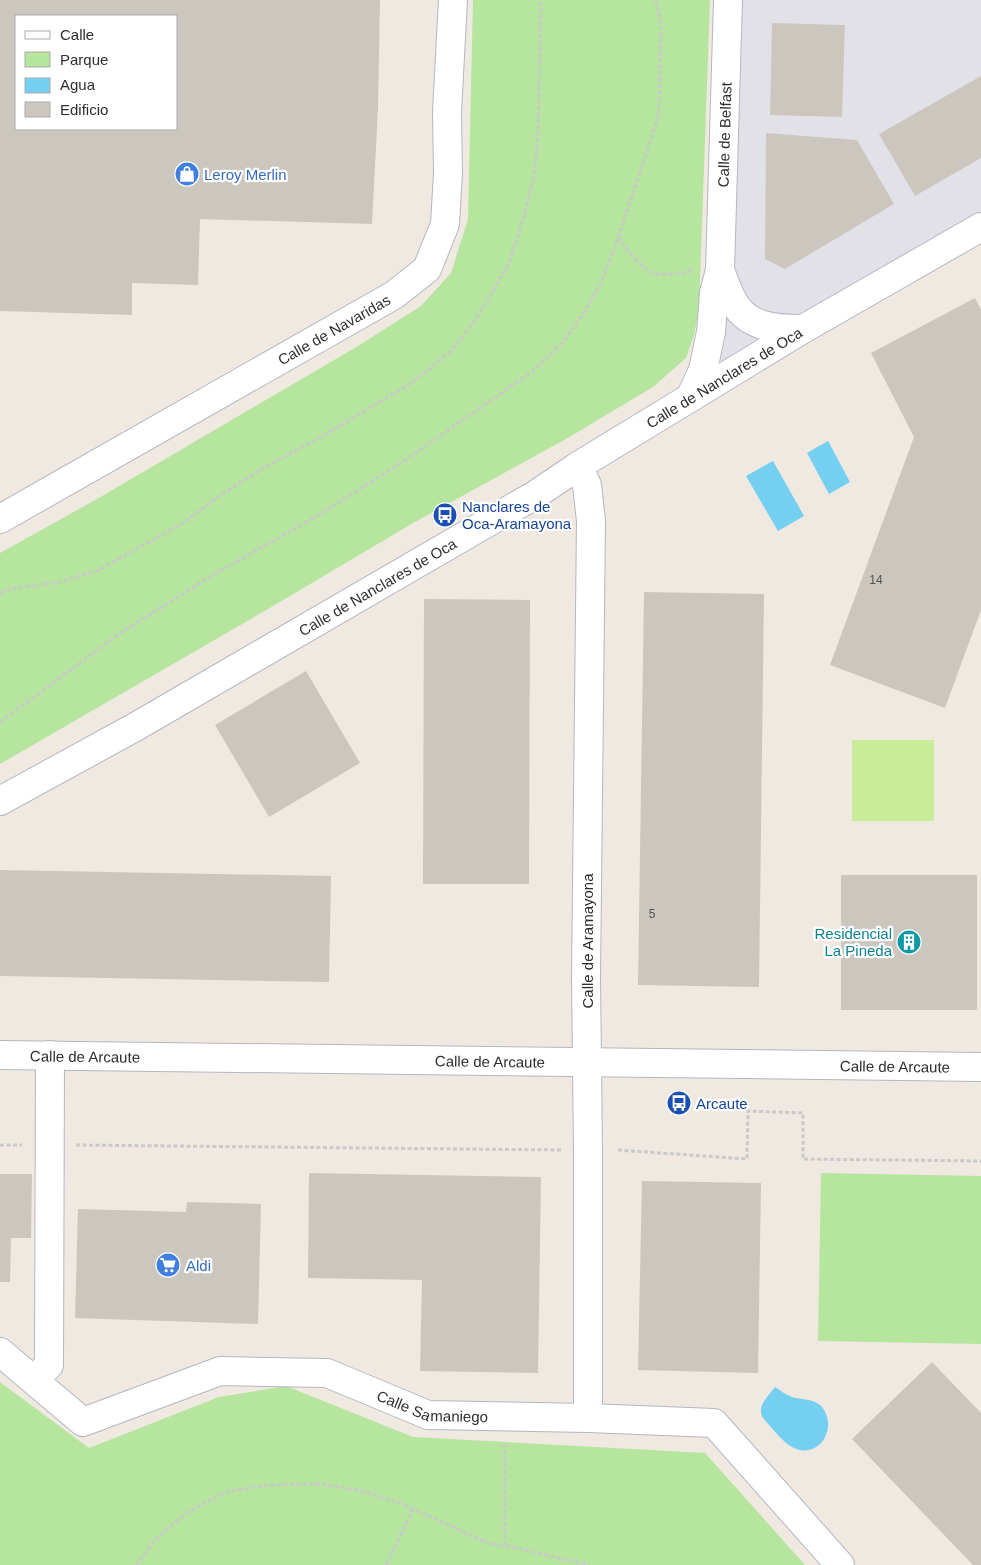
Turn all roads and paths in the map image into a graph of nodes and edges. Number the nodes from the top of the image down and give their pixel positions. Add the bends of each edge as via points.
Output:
1 (453, 0) edge
2 (541, 0) edge
3 (656, 0) edge
4 (728, 0) edge
5 (981, 227) edge
6 (618, 238) junction
7 (720, 270) junction
8 (803, 329) junction
9 (690, 398) junction
10 (578, 466) junction
11 (0, 519) edge
12 (0, 592) edge
13 (0, 722) edge
14 (0, 801) edge
15 (0, 1055) edge
16 (50, 1055) junction
17 (587, 1063) junction
18 (981, 1067) edge
19 (0, 1145) edge
20 (49, 1145) junction
21 (566, 1150) dead end
22 (618, 1150) dead end
23 (981, 1161) edge
24 (0, 1352) edge
25 (34, 1380) junction
26 (505, 1416) junction
27 (588, 1418) junction
28 (413, 1509) junction
29 (505, 1546) junction
30 (136, 1565) edge
31 (386, 1565) edge
32 (589, 1565) edge
33 (840, 1565) edge

1 - 11 street, Calle de Navaridas via 445,224 427,269 394,295
2 - 12 path via 538,133 534,176 524,217 509,264 468,330 449,352 412,383 262,469 183,523 96,571 59,582
3 - 6 path via 661,24 659,115
4 - 7 street, Calle de Belfast
5 - 8 street, Calle de Nanclares de Oca
6 - 7 path via 635,259 654,274
6 - 13 path via 603,278 586,310 562,343 533,371 401,463 119,634
7 - 8 street, Calle de Belfast via 733,302 751,320 774,328
7 - 9 street, Calle de Belfast via 703,370
8 - 9 street, Calle de Nanclares de Oca
9 - 10 street, Calle de Nanclares de Oca
10 - 14 street, Calle de Nanclares de Oca via 535,495 145,721
10 - 17 street, Calle de Aramayona via 587,485 591,521
15 - 16 street, Calle de Arcaute
16 - 17 street, Calle de Arcaute
16 - 20 street
17 - 18 street, Calle de Arcaute
17 - 27 street, Calle de Aramayona
19 - 20 path
20 - 21 path
20 - 25 street via 48,1365
22 - 23 path via 747,1159 748,1111 803,1112 803,1158
24 - 25 street, Calle Samaniego
25 - 26 street, Calle Samaniego via 83,1422 220,1371 327,1373 428,1415
26 - 27 street, Calle Samaniego
26 - 29 path
27 - 33 street, Calle Samaniego via 714,1423
28 - 29 path via 488,1543
28 - 30 path via 362,1491 321,1484 225,1492 186,1513 156,1539
28 - 31 path
29 - 32 path

